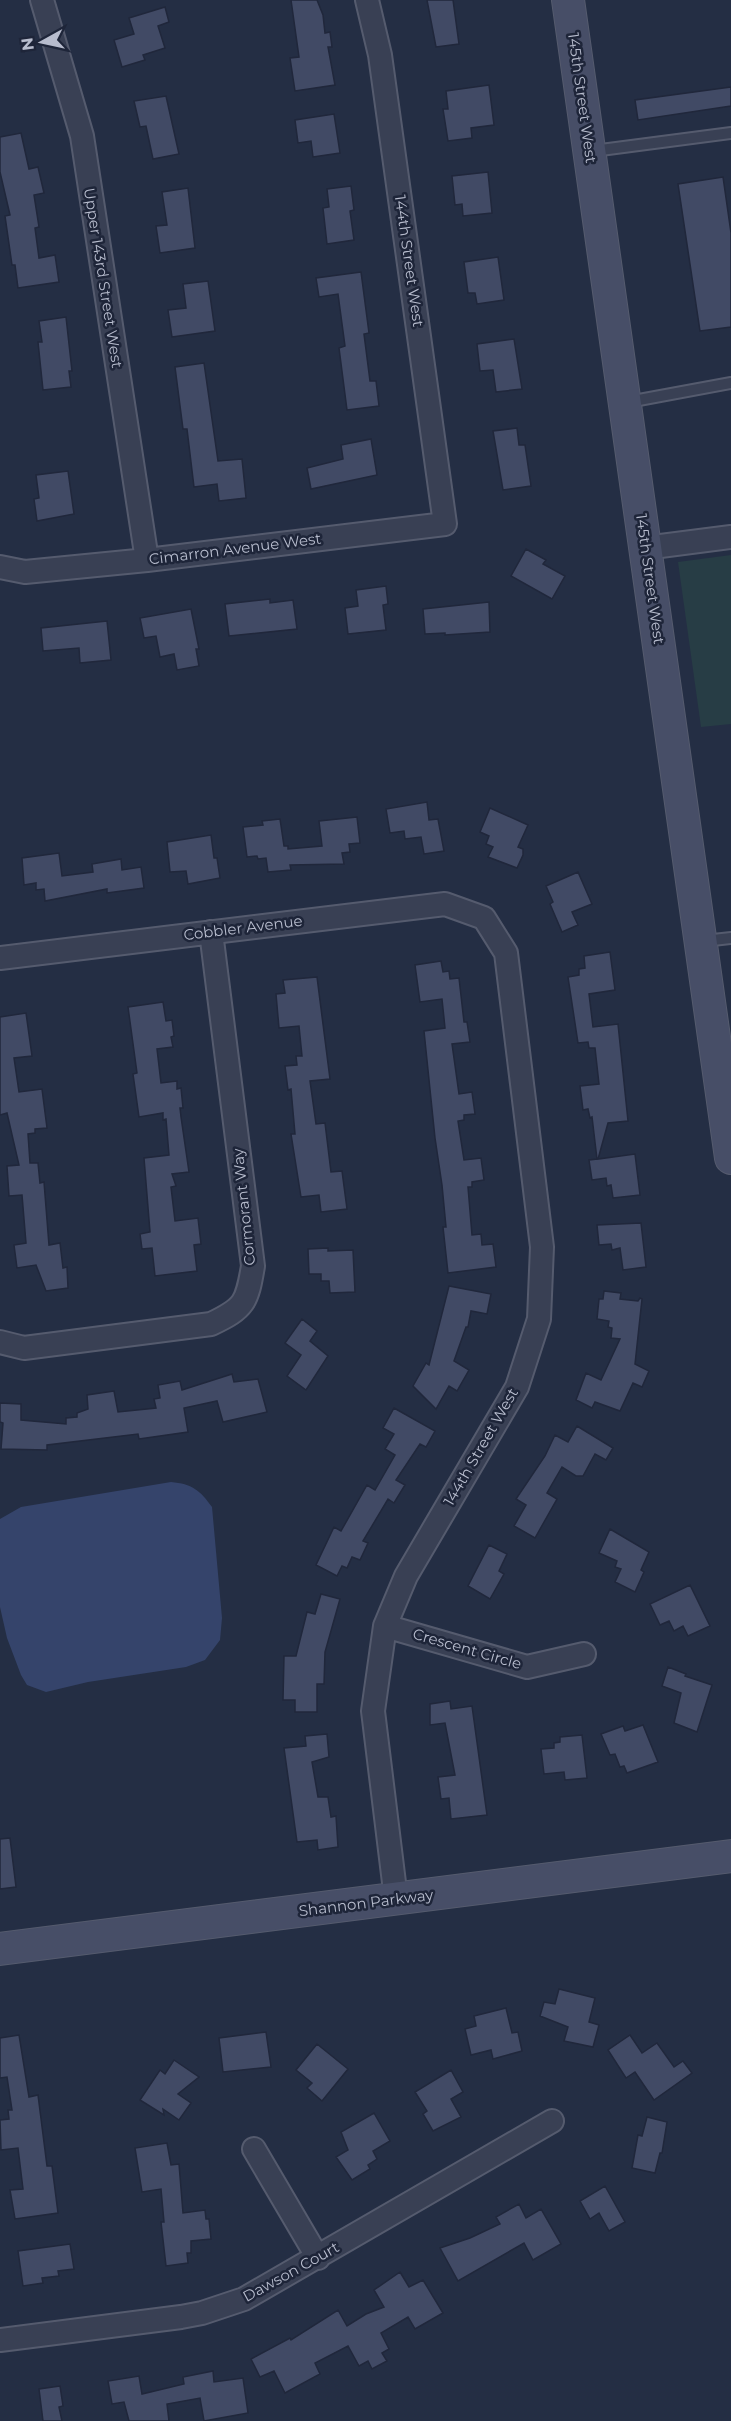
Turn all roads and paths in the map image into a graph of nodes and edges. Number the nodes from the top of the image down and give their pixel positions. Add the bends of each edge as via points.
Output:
1 (42, 0) edge
2 (367, 0) edge
3 (568, 0) edge
4 (731, 133) edge
5 (590, 151) junction
6 (731, 383) edge
7 (625, 403) junction
8 (445, 524) joint
9 (731, 537) edge
10 (645, 548) junction
11 (147, 560) junction
12 (0, 567) edge
13 (484, 918) joint
14 (211, 932) junction
15 (731, 938) edge
16 (700, 941) junction
17 (0, 958) edge
18 (731, 1158) edge
19 (0, 1342) edge
20 (385, 1626) junction
21 (584, 1654) dead end
22 (731, 1856) edge
23 (396, 1899) junction
24 (0, 1950) edge
25 (552, 2121) dead end
26 (254, 2149) dead end
27 (318, 2258) junction
28 (0, 2340) edge

1 - 11 street, Upper 143rd Street West via 82,136
2 - 8 street, 144th Street West via 380,55
3 - 5 street, 145th Street West
4 - 5 lane
5 - 7 street, 145th Street West
6 - 7 lane
7 - 10 street, 145th Street West
8 - 11 street, Cimarron Avenue West
9 - 10 street
10 - 16 street, 145th Street West
11 - 12 street, Cimarron Avenue West via 25,572
13 - 14 street, Cobbler Avenue via 445,904
13 - 20 street, 144th Street West via 506,953 542,1247 539,1319 517,1387 406,1576
14 - 17 street, Cobbler Avenue
14 - 19 street, Cormorant Way via 253,1266 248,1295 233,1313 211,1324 24,1347
15 - 16 lane
16 - 18 street, 145th Street West
20 - 21 street, Crescent Circle via 527,1667
20 - 23 street, 144th Street West via 373,1711
22 - 23 street, Shannon Parkway
23 - 24 street, Shannon Parkway
25 - 27 street, Dawson Court
26 - 27 street
27 - 28 street, Dawson Court via 244,2299 202,2313

